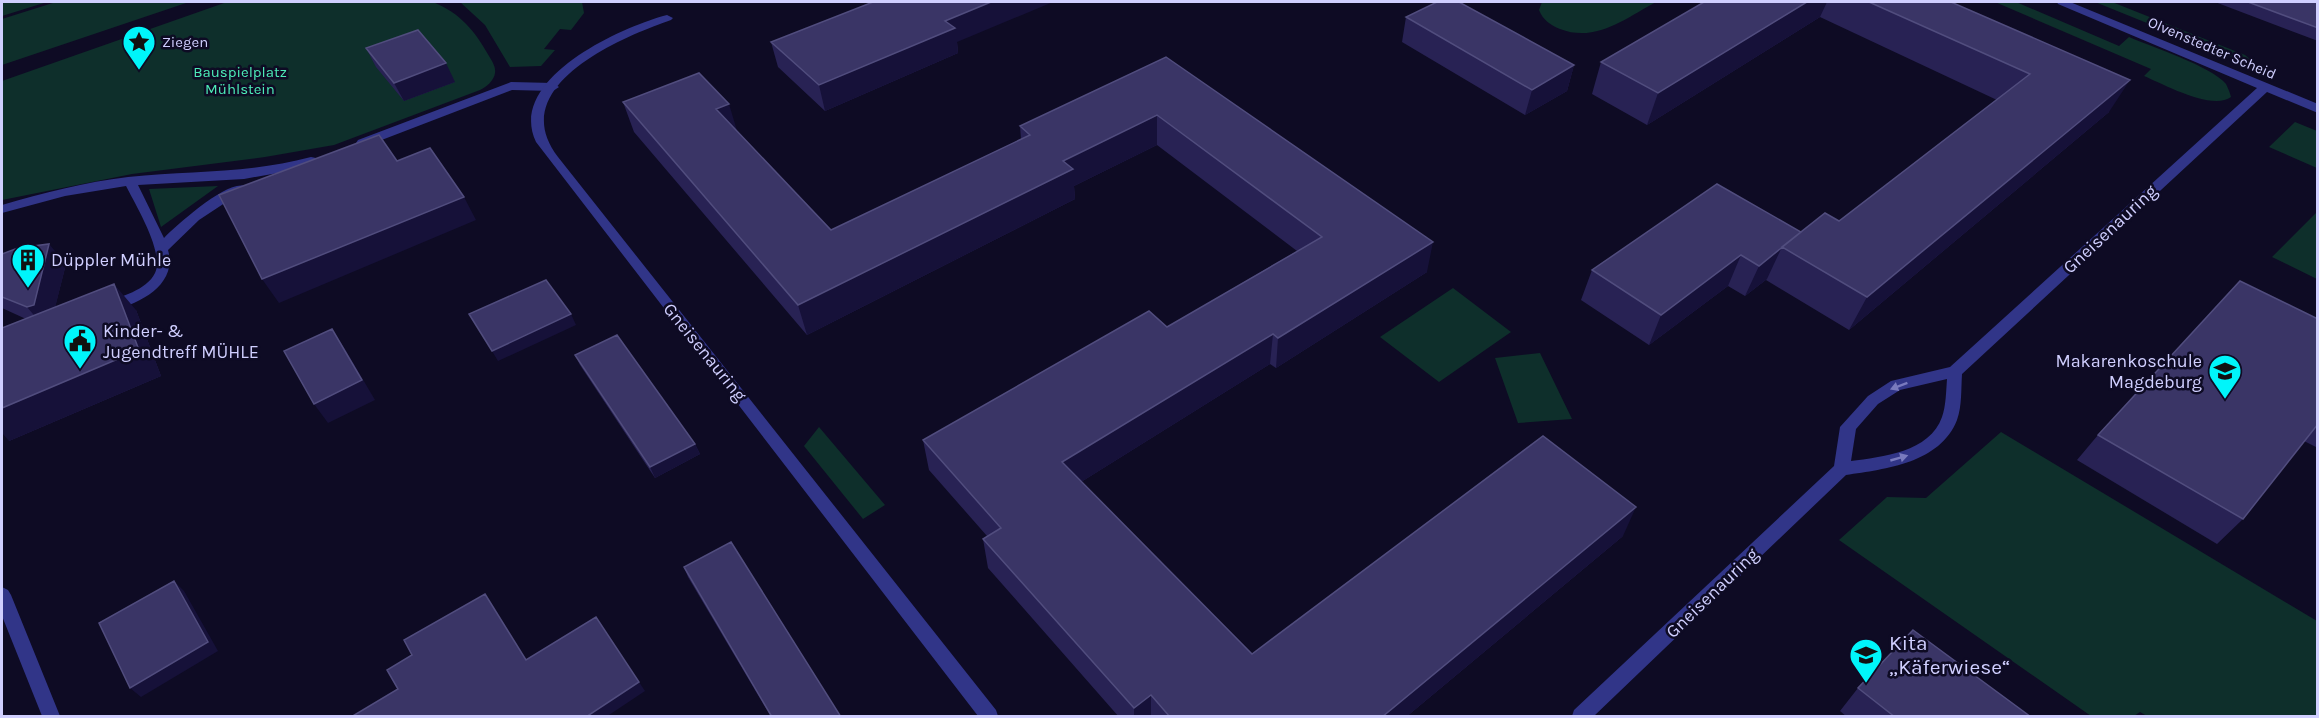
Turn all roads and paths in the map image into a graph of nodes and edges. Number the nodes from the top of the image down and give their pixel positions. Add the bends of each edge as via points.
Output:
1 (2062, 2) edge
2 (666, 18) dead end
3 (553, 87) junction
4 (2265, 87) junction
5 (2318, 109) edge
6 (345, 149) edge
7 (325, 156) edge
8 (295, 166) junction
9 (129, 181) junction
10 (2, 209) edge
11 (161, 249) junction
12 (95, 312) edge
13 (1955, 372) junction
14 (1842, 470) junction
15 (2, 595) edge
16 (51, 717) edge
17 (989, 717) edge
18 (1581, 717) edge

1 - 4 street, Olvenstedter Scheid
2 - 3 street, Gneisenauring via 594,49
3 - 6 street via 511,86
3 - 17 street, Gneisenauring via 543,100 536,122 540,138 554,159
4 - 5 street, Olvenstedter Scheid
4 - 13 street, Gneisenauring
7 - 8 street
8 - 9 street via 256,174
8 - 11 street via 225,196
9 - 10 street
9 - 11 street
11 - 12 street via 165,266 153,284
13 -> 14 street via 1896,385 1873,400 1848,427
14 -> 13 street via 1897,460 1934,439 1949,420
14 - 18 street, Gneisenauring
15 - 16 street

